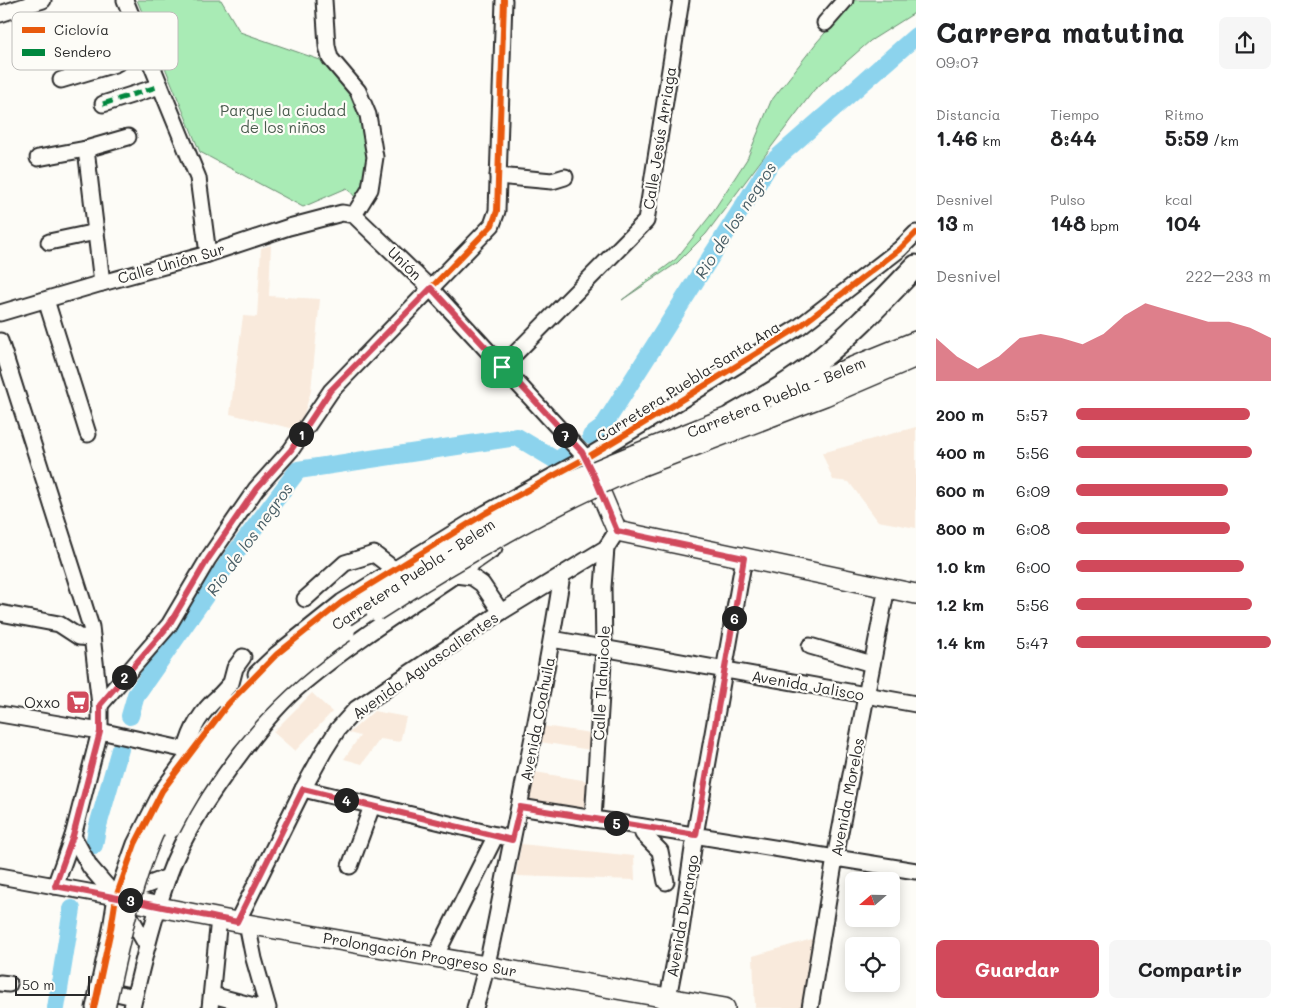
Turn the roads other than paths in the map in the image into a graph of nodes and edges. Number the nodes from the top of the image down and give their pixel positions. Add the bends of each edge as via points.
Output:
1 (43, 0) edge
2 (125, 0) edge
3 (324, 0) edge
4 (504, 0) edge
5 (681, 0) edge
6 (845, 0) edge
7 (130, 12) edge
8 (0, 14) edge
9 (825, 23) dead end
10 (95, 70) edge
11 (153, 70) edge
12 (61, 80) dead end
13 (160, 86) junction
14 (103, 104) dead end
15 (128, 137) dead end
16 (86, 149) junction
17 (38, 158) dead end
18 (498, 176) junction
19 (565, 177) dead end
20 (348, 214) junction
21 (96, 232) junction
22 (916, 233) edge
23 (49, 242) dead end
24 (208, 254) junction
25 (916, 266) edge
26 (102, 283) junction
27 (431, 288) junction
28 (46, 300) junction
29 (0, 313) edge
30 (0, 341) edge
31 (916, 341) edge
32 (916, 357) edge
33 (502, 367) junction
34 (6, 376) edge
35 (732, 416) junction
36 (88, 434) dead end
37 (586, 458) junction
38 (635, 461) junction
39 (514, 529) junction
40 (617, 531) junction
41 (606, 548) junction
42 (744, 558) junction
43 (395, 570) junction
44 (454, 574) junction
45 (562, 576) junction
46 (887, 587) junction
47 (916, 594) edge
48 (305, 599) dead end
49 (501, 612) junction
50 (0, 613) edge
51 (92, 638) junction
52 (552, 639) junction
53 (810, 646) dead end
54 (604, 648) junction
55 (243, 657) dead end
56 (872, 664) junction
57 (725, 670) junction
58 (866, 695) junction
59 (224, 702) junction
60 (916, 704) edge
61 (100, 705) junction
62 (0, 714) edge
63 (257, 730) junction
64 (100, 732) junction
65 (188, 751) junction
66 (215, 787) junction
67 (303, 789) junction
68 (372, 806) junction
69 (520, 807) junction
70 (593, 819) junction
71 (642, 827) junction
72 (696, 835) junction
73 (73, 836) junction
74 (496, 836) junction
75 (512, 840) junction
76 (835, 858) junction
77 (128, 865) junction
78 (350, 866) dead end
79 (916, 871) edge
80 (0, 876) edge
81 (168, 877) junction
82 (666, 882) dead end
83 (55, 886) junction
84 (144, 887) junction
85 (116, 897) junction
86 (159, 908) junction
87 (131, 918) junction
88 (234, 921) junction
89 (111, 929) junction
90 (147, 946) junction
91 (435, 956) junction
92 (488, 966) junction
93 (98, 989) junction
94 (211, 1002) edge
95 (133, 1003) edge
96 (666, 1003) edge
97 (94, 1008) edge
98 (105, 1008) edge
99 (116, 1008) edge
100 (262, 1008) edge
101 (268, 1008) edge
102 (475, 1008) edge
103 (720, 1008) edge
104 (810, 1008) edge

1 - 8 street
2 - 7 street
3 - 20 street via 330,58 358,91 368,115 375,157 370,190
4 - 18 street
5 - 33 street, Calle Jesús Arriaga via 646,221
6 - 9 street
10 - 12 street
11 - 13 street
13 - 14 street
13 - 24 street via 198,178
15 - 16 street
16 - 17 street
16 - 21 street
18 - 19 street via 552,181
18 - 27 street via 497,211 492,225
20 - 24 street, Calle Unión Sur via 289,228
20 - 27 street, Unión
21 - 23 street
21 - 26 street
22 - 37 street, Carretera Puebla-Santa Ana via 799,327
24 - 26 street, Calle Unión Sur
25 - 35 highway via 820,360
26 - 28 street, Calle Unión Sur
27 - 33 street, Unión
27 - 61 street via 330,391 291,450 256,489 208,559 169,625
28 - 29 street, Calle Unión Sur
28 - 36 street
30 - 34 street
31 - 35 main road, Carretera Puebla - Belem
32 - 38 main road, Carretera Puebla - Belem via 825,396
33 - 37 street, Unión
34 - 51 street
35 - 38 main road, Carretera Puebla - Belem
37 - 40 main road
37 - 43 street, Carretera Puebla-Santa Ana via 486,513
38 - 39 main road, Carretera Puebla - Belem, bridge
38 - 98 main road, Carretera Puebla - Belem, bridge via 561,486 507,514 341,620 303,646 263,680 206,746 174,794 153,836 134,887
39 - 44 street, Carretera Puebla - Belem via 494,549
39 - 99 main road, Carretera Puebla - Belem, bridge via 337,638 264,697 235,731 182,807 161,849 143,897
40 - 41 street, Avenida Aguascalientes
40 - 42 main road
41 - 45 street, Avenida Aguascalientes
41 - 54 street, Calle Tlahuicole
42 - 46 main road
42 - 57 street, Avenida Durango
43 - 48 street via 374,554 345,563
43 - 59 street, Carretera Puebla-Santa Ana via 342,602
44 - 49 street via 472,577 482,584
44 - 63 street, Carretera Puebla - Belem via 301,684
45 - 49 street, Avenida Aguascalientes
45 - 52 street, Avenida Coahuila
46 - 47 main road
46 - 56 street, Avenida Morelos
49 - 67 street, Avenida Aguascalientes via 356,709 338,729
50 - 51 street via 59,624 79,636
51 - 61 street
52 - 54 street, Avenida Jalisco
52 - 69 street, Avenida Coahuila
53 - 56 street
54 - 57 street, Avenida Jalisco
54 - 70 street, Calle Tlahuicole
55 - 59 street
56 - 58 street, Avenida Morelos
57 - 58 street, Avenida Jalisco
57 - 72 street, Avenida Durango
58 - 60 street, Avenida Jalisco
58 - 76 street, Avenida Morelos
59 - 63 street via 226,720 231,728 247,733
59 - 65 street, Carretera Puebla-Santa Ana
61 - 64 street
62 - 64 street
63 - 66 street, Carretera Puebla - Belem
64 - 65 street
64 - 73 street
65 - 66 street via 205,760
65 - 77 street, Carretera Puebla-Santa Ana via 162,791
66 - 81 street, Carretera Puebla - Belem
67 - 68 street
67 - 88 street, Avenida Aguascalientes
68 - 74 street
68 - 78 street
69 - 70 street
69 - 75 street, Avenida Coahuila
70 - 71 street
71 - 72 street
71 - 82 street via 643,834 660,851
72 - 76 street
72 - 96 street, Avenida Durango
73 - 83 street
73 - 85 street via 90,867
74 - 75 street
74 - 91 street
75 - 92 street, Avenida Coahuila
76 - 79 street
76 - 104 street, Avenida Morelos
77 - 84 street
77 - 85 street, Carretera Puebla-Santa Ana
80 - 83 street
81 - 84 street
81 - 86 street, Carretera Puebla - Belem
83 - 85 street
84 - 85 street
84 - 86 street
85 - 86 main road, Prolongación Progreso Sur
85 - 87 street
85 - 89 street, Carretera Puebla-Santa Ana
86 - 87 street
86 - 88 main road, Prolongación Progreso Sur
86 - 90 street, Carretera Puebla - Belem
87 - 89 street
87 - 90 street
88 - 91 main road, Prolongación Progreso Sur
88 - 94 street, Avenida Aguascalientes
88 - 101 street via 254,960
89 - 93 street, Carretera Puebla-Santa Ana
90 - 95 street, Carretera Puebla - Belem
91 - 92 main road, Prolongación Progreso Sur
92 - 96 main road, Prolongación Progreso Sur
92 - 102 street, Avenida Coahuila
93 - 95 street
93 - 97 street, Carretera Puebla-Santa Ana
94 - 100 street
96 - 103 main road, Prolongación Progreso Sur

